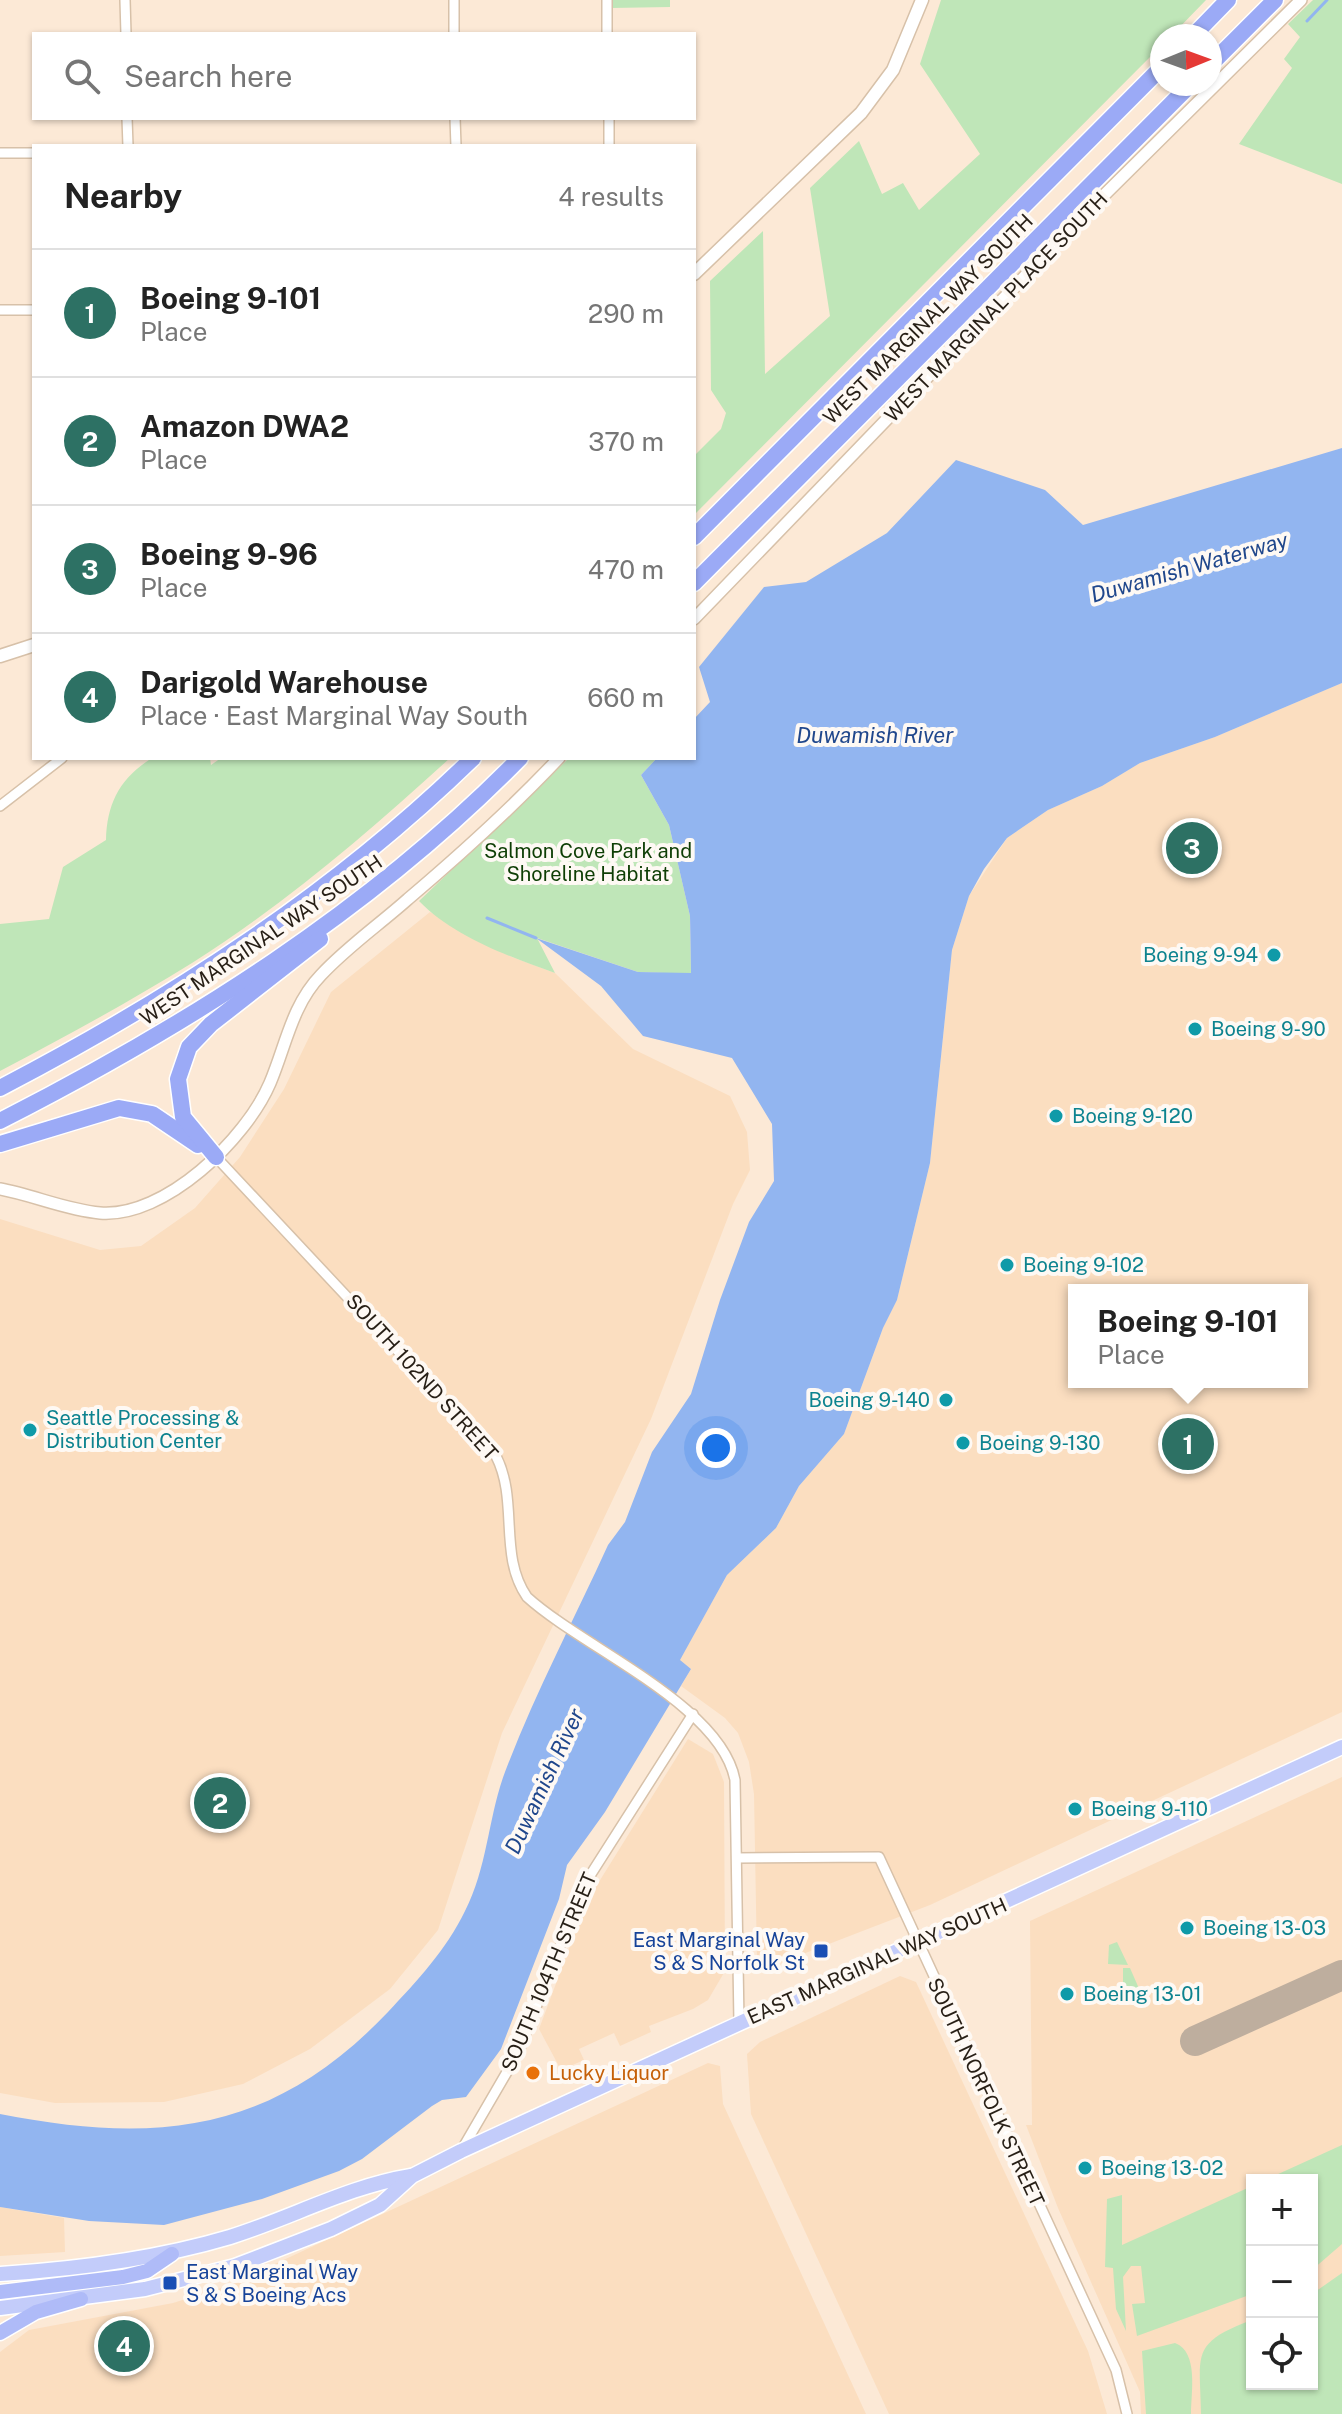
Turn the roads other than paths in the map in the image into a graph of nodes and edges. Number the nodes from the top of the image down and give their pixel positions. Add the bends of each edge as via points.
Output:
1 (125, 0) edge
2 (454, 0) edge
3 (607, 0) edge
4 (922, 0) edge
5 (1228, 0) edge
6 (1275, 0) edge
7 (1301, 0) edge
8 (1205, 24) edge
9 (126, 32) edge
10 (454, 32) edge
11 (607, 32) edge
12 (1222, 53) edge
13 (1150, 79) edge
14 (1179, 96) edge
15 (127, 120) edge
16 (455, 120) edge
17 (609, 120) edge
18 (128, 144) edge
19 (456, 144) edge
20 (609, 144) edge
21 (0, 153) edge
22 (32, 153) edge
23 (696, 272) edge
24 (0, 310) edge
25 (32, 310) edge
26 (696, 535) edge
27 (696, 581) edge
28 (696, 617) edge
29 (32, 646) edge
30 (0, 656) edge
31 (59, 760) edge
32 (471, 760) edge
33 (518, 760) edge
34 (557, 760) edge
35 (0, 806) edge
36 (380, 886) junction
37 (0, 1088) edge
38 (0, 1121) edge
39 (0, 1144) edge
40 (216, 1157) junction
41 (0, 1189) edge
42 (693, 1714) junction
43 (1342, 1747) edge
44 (737, 1858) junction
45 (917, 1943) junction
46 (739, 2023) junction
47 (461, 2151) junction
48 (412, 2176) junction
49 (172, 2254) junction
50 (0, 2274) edge
51 (0, 2292) edge
52 (81, 2299) junction
53 (2, 2309) edge
54 (0, 2333) edge
55 (1127, 2414) edge

1 - 9 street
2 - 10 street
3 - 11 street
4 - 23 main road via 893,70 869,103
5 - 8 highway
6 - 12 highway
7 - 28 street, WEST MARGINAL PLACE SOUTH via 1082,217
13 - 26 highway, WEST MARGINAL WAY SOUTH
14 - 27 highway, WEST MARGINAL WAY SOUTH
15 - 18 street
16 - 19 street
17 - 20 street
21 - 22 street
24 - 25 street
29 - 30 main road
31 - 35 street
32 - 37 highway, WEST MARGINAL WAY SOUTH via 350,867 203,974
33 - 36 highway, WEST MARGINAL WAY SOUTH
34 - 40 street via 495,825 311,985 265,1093
36 - 38 highway, WEST MARGINAL WAY SOUTH via 177,1024
36 - 40 highway via 189,1047 178,1079 183,1117
39 - 40 highway via 119,1108 152,1114
40 - 41 street via 161,1198 116,1213
40 - 42 street, SOUTH 102ND STREET via 486,1442 506,1480 513,1570 527,1597
42 - 44 street, SOUTH 102ND STREET via 723,1746 733,1769
42 - 47 street, SOUTH 104TH STREET via 584,1885 525,2039
43 - 45 main road, EAST MARGINAL WAY SOUTH
44 - 45 street, SOUTH NORFOLK STREET via 879,1857
44 - 46 street, SOUTH 102ND STREET
45 - 46 main road, EAST MARGINAL WAY SOUTH
45 - 55 street, SOUTH NORFOLK STREET via 1116,2370
46 - 47 main road, EAST MARGINAL WAY SOUTH
47 - 48 main road, EAST MARGINAL WAY SOUTH
48 - 49 main road, EAST MARGINAL WAY SOUTH via 384,2180 294,2216
48 - 52 main road, EAST MARGINAL WAY SOUTH via 380,2205 289,2246 192,2278
49 - 50 main road, EAST MARGINAL WAY SOUTH
49 - 51 highway via 147,2271 123,2277
52 - 53 main road, EAST MARGINAL WAY SOUTH
52 - 54 highway via 36,2312

